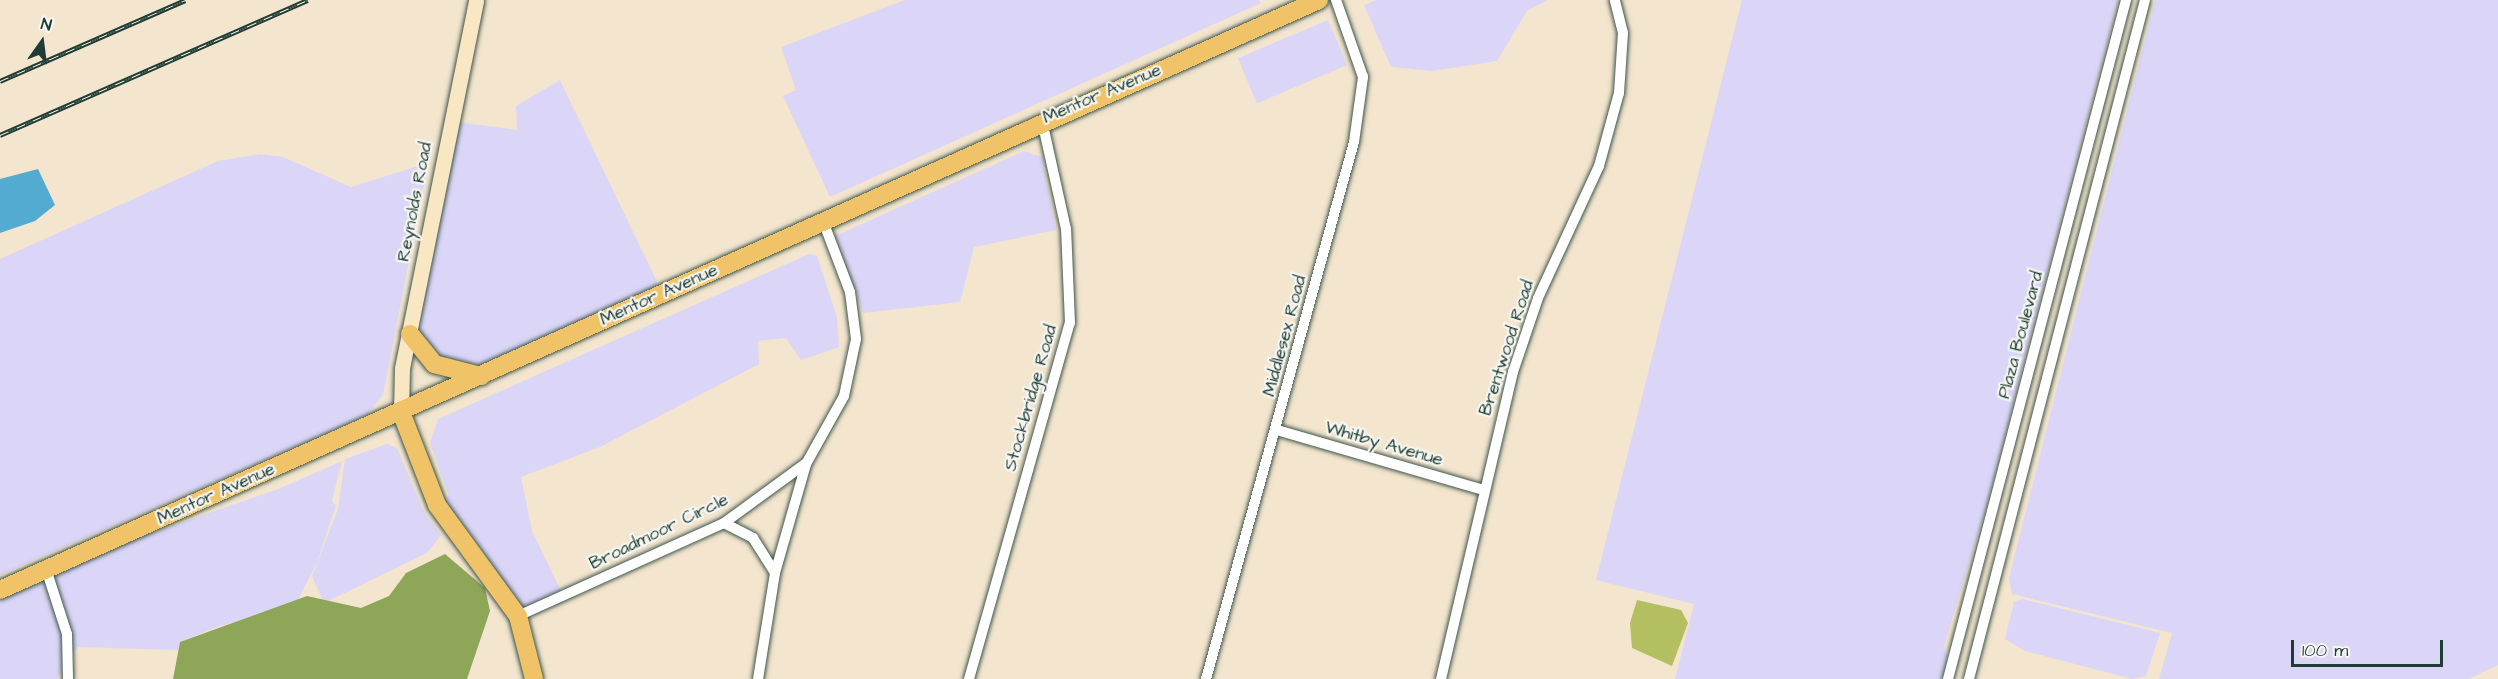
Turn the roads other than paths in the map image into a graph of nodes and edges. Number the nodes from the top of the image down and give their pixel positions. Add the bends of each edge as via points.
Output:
1 (476, 0) edge
2 (1319, 0) edge
3 (1336, 0) edge
4 (1615, 0) edge
5 (2126, 0) edge
6 (2145, 0) edge
7 (1042, 120) junction
8 (823, 221) junction
9 (410, 334) junction
10 (482, 376) junction
11 (401, 412) junction
12 (1277, 430) junction
13 (806, 464) junction
14 (1483, 490) junction
15 (724, 524) junction
16 (45, 569) junction
17 (775, 573) junction
18 (0, 590) edge
19 (518, 616) junction
20 (68, 679) edge
21 (534, 679) edge
22 (758, 679) edge
23 (969, 679) edge
24 (1206, 679) edge
25 (1441, 679) edge
26 (1948, 679) edge
27 (1969, 679) edge

1 - 9 main road, Reynolds Road
2 - 7 main road, Mentor Avenue
3 - 12 street, Middlesex Road via 1363,77 1354,142
4 - 14 street, Brentwood Road via 1623,33 1619,93 1599,166 1538,298
5 - 26 street, Plaza Boulevard
6 - 27 street, Plaza Boulevard
7 - 8 main road, Mentor Avenue
7 - 23 street, Stockbridge Road via 1066,229 1070,323
8 - 10 main road, Mentor Avenue
8 - 13 street via 850,292 856,339 844,396
9 - 10 main road via 434,364
9 - 11 main road, Reynolds Road via 400,382
10 - 11 main road, Mentor Avenue
11 - 16 main road, Mentor Avenue
11 - 19 main road via 437,505
12 - 14 street, Whitby Avenue
12 - 24 street, Middlesex Road
13 - 15 street, Broadmoor Circle
13 - 17 street
14 - 25 street, Brentwood Road
15 - 17 street via 753,538
15 - 19 street, Broadmoor Circle
16 - 18 main road, Mentor Avenue
16 - 20 street via 67,634
17 - 22 street
19 - 21 main road

